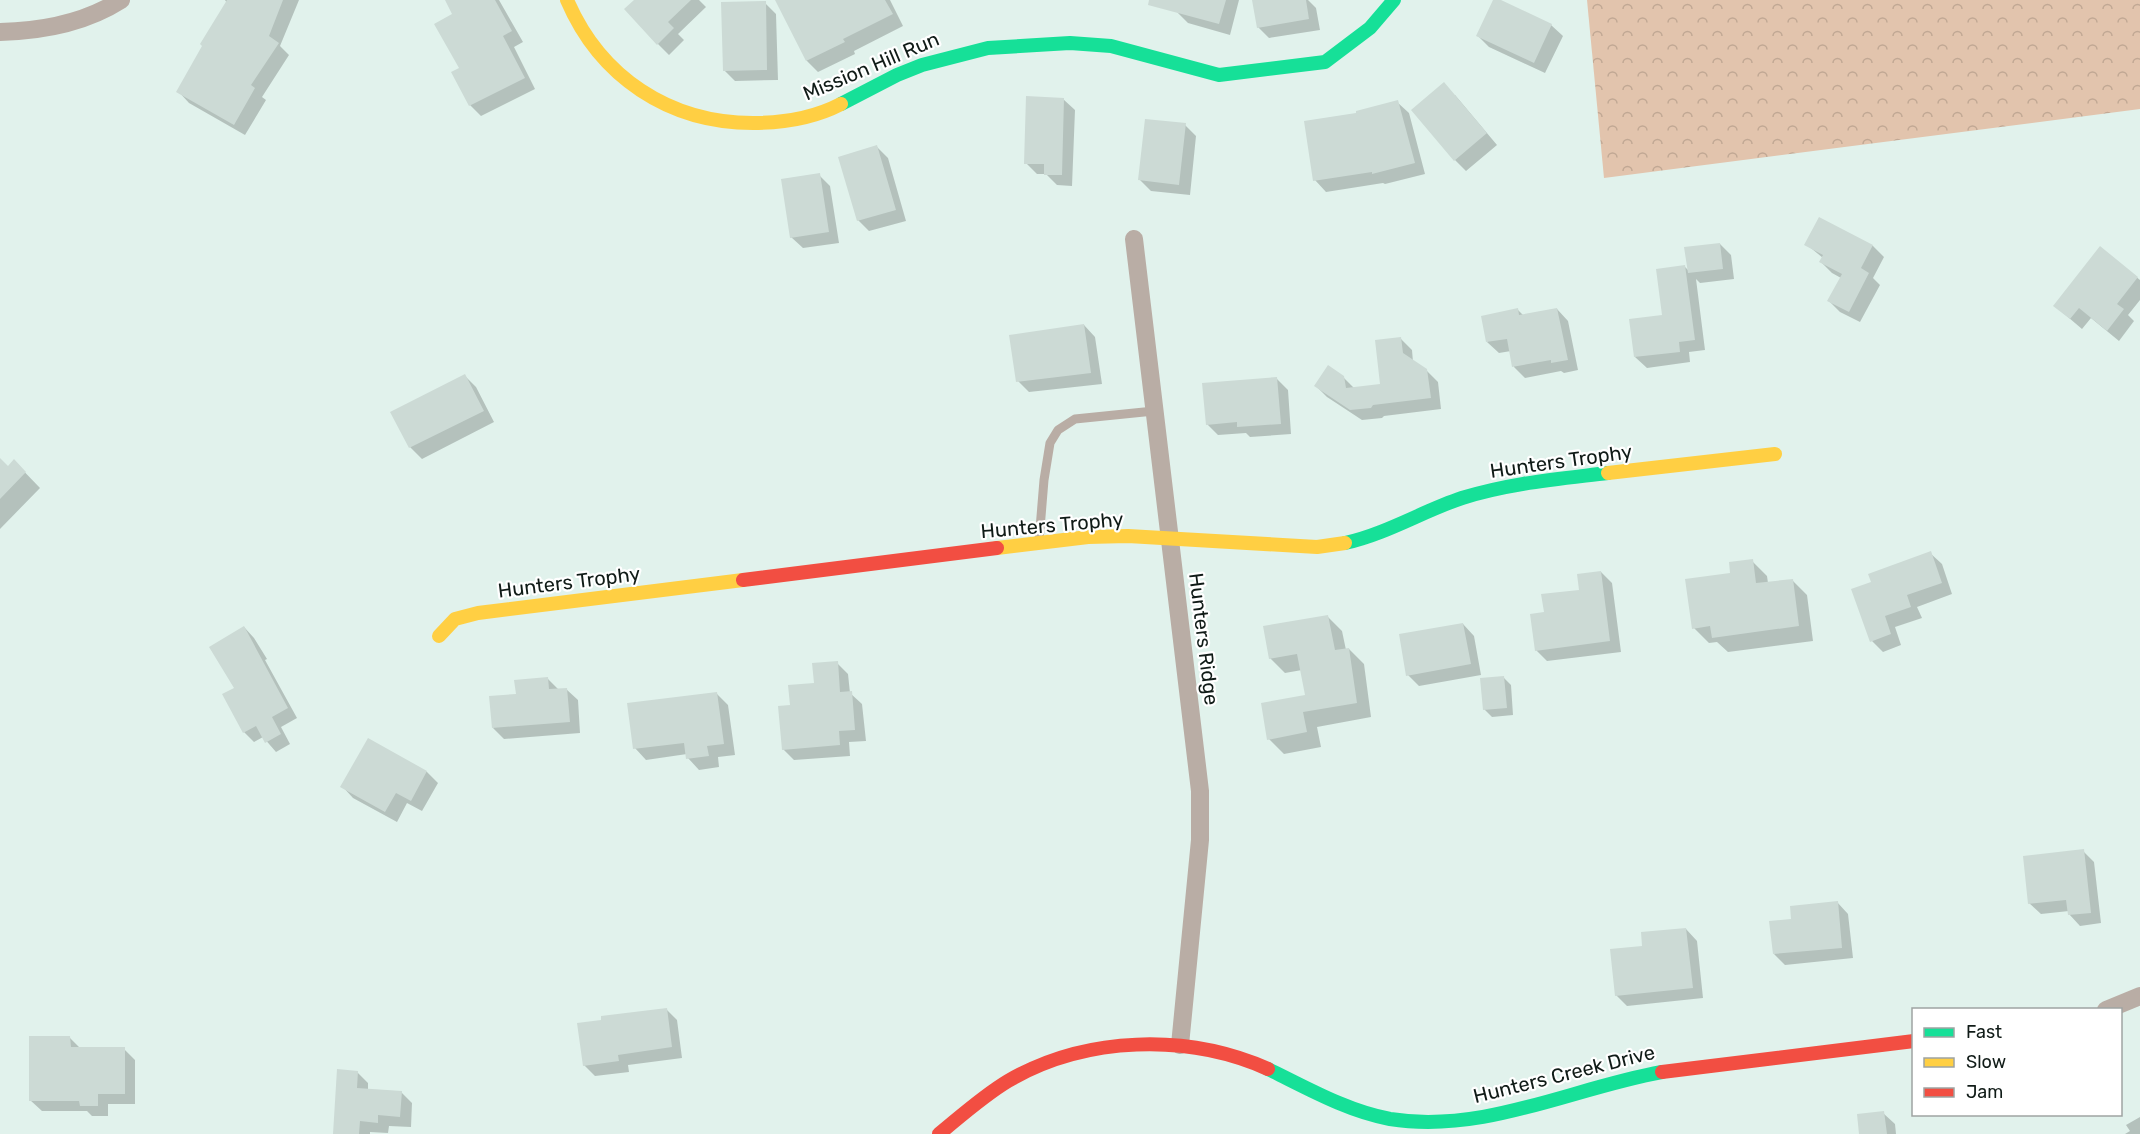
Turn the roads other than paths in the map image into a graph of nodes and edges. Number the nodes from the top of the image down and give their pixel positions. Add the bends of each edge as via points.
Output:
1 (121, 0) edge
2 (567, 0) edge
3 (1394, 0) edge
4 (0, 32) edge
5 (1134, 239) dead end
6 (1154, 411) junction
7 (1775, 454) dead end
8 (1169, 538) junction
9 (1039, 543) junction
10 (439, 636) dead end
11 (2140, 996) edge
12 (2111, 1008) edge
13 (1912, 1041) edge
14 (1180, 1045) junction
15 (1434, 1129) edge
16 (939, 1134) edge

1 - 4 street via 57,27
2 - 3 street, Mission Hill Run via 593,47 648,96 709,120 774,123 837,106 922,64 988,48 1070,43 1111,46 1219,75 1325,62 1370,28
5 - 6 street, Hunters Ridge
6 - 8 street, Hunters Ridge
6 - 9 lane via 1075,419 1059,430 1050,443
7 - 8 street, Hunters Trophy via 1520,483 1444,505 1342,545 1317,547
8 - 9 street, Hunters Trophy via 1088,537
8 - 14 street, Hunters Ridge via 1200,815
9 - 10 street, Hunters Trophy via 465,615 455,619
11 - 12 street
13 - 15 street, Hunters Creek Drive via 1685,1068 1607,1084 1517,1112
14 - 15 street, Hunters Creek Drive via 1235,1056 1352,1109
14 - 16 street, Hunters Creek Drive via 1123,1046 1050,1062 1016,1076

